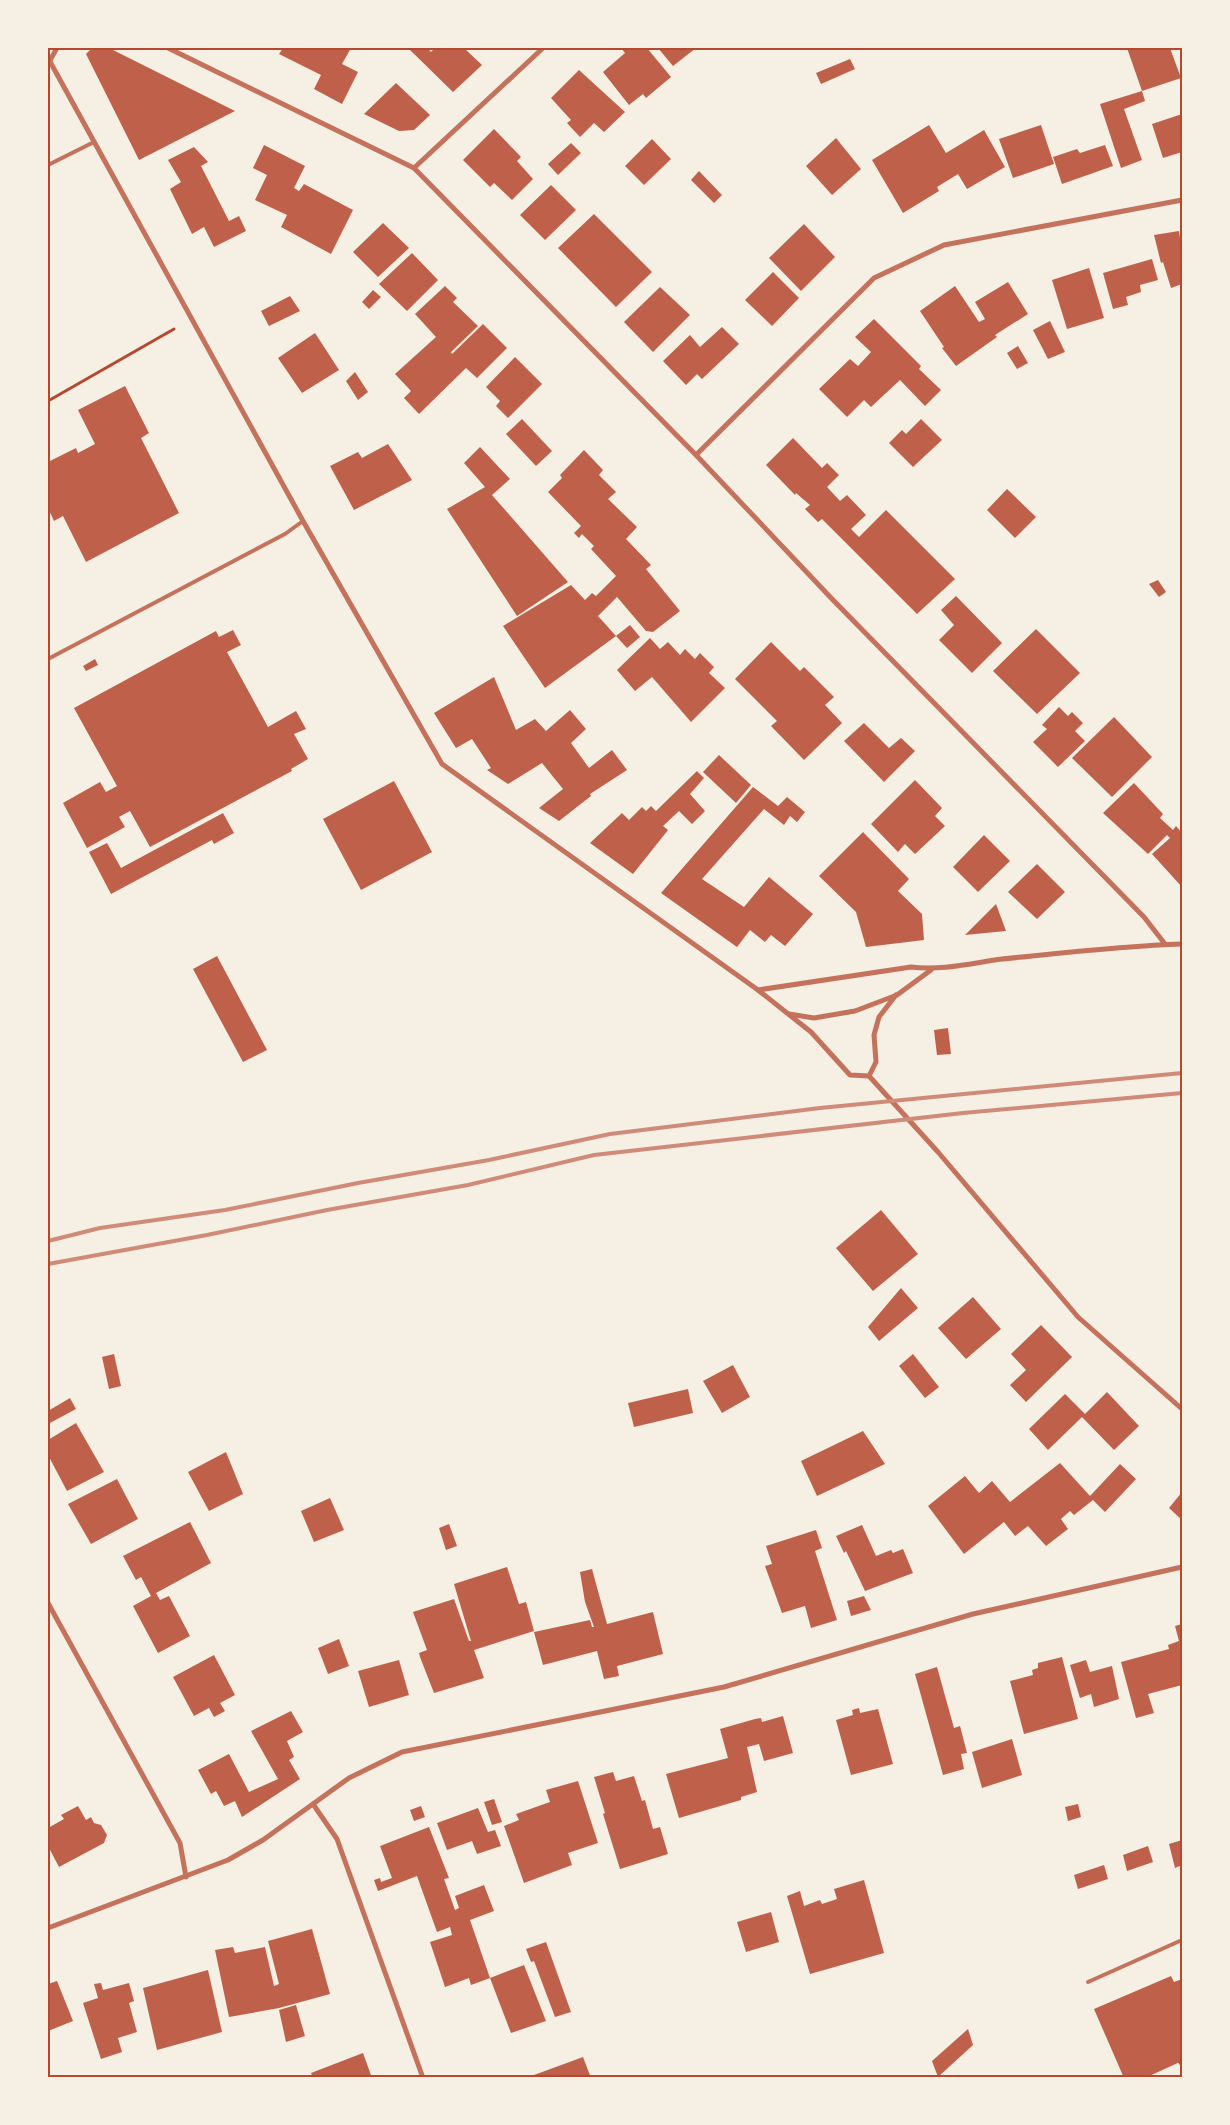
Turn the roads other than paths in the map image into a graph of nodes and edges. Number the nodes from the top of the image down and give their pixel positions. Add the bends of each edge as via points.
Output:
1 (57, 48) edge
2 (168, 48) edge
3 (543, 48) edge
4 (48, 60) edge
5 (94, 142) junction
6 (48, 165) edge
7 (414, 168) junction
8 (1182, 200) edge
9 (696, 455) junction
10 (303, 521) junction
11 (48, 660) edge
12 (1165, 944) junction
13 (1182, 944) edge
14 (931, 970) junction
15 (758, 990) junction
16 (897, 995) junction
17 (788, 1014) junction
18 (869, 1076) junction
19 (1182, 1409) edge
20 (1182, 1567) edge
21 (48, 1603) edge
22 (313, 1804) junction
23 (186, 1877) junction
24 (48, 1928) edge
25 (1182, 1940) edge
26 (1088, 1982) dead end
27 (423, 2078) edge

1 - 4 street
2 - 7 street
3 - 7 street
4 - 5 street
5 - 6 lane
5 - 10 street
7 - 9 street
8 - 9 street via 944,245 874,278
9 - 12 street via 1144,917
10 - 11 lane via 285,534
10 - 15 street via 442,764
12 - 13 street
12 - 14 street via 987,961
14 - 15 street via 910,968
14 - 16 street
15 - 17 street
16 - 17 street via 854,1011 814,1018
16 - 18 street via 879,1017 874,1035 876,1062
17 - 18 street via 811,1032 850,1075
18 - 19 street via 1078,1317
20 - 22 street via 973,1614 724,1687 402,1752 349,1778
21 - 23 street via 180,1843
22 - 23 street via 264,1840 228,1860
22 - 27 street via 337,1839
23 - 24 street
25 - 26 lane

